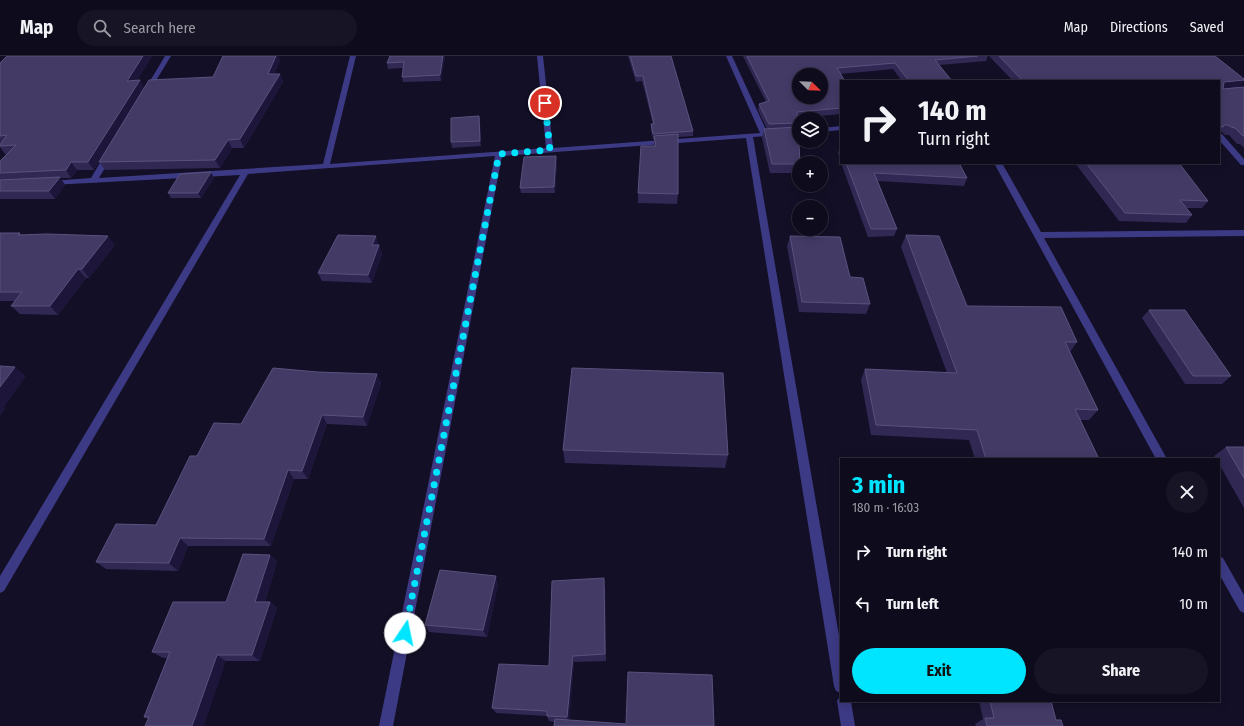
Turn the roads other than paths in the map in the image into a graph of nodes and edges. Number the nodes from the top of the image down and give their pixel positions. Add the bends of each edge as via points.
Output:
1 (168, 56) edge
2 (353, 56) edge
3 (540, 56) edge
4 (729, 56) edge
5 (144, 95) edge
6 (840, 128) edge
7 (828, 129) edge
8 (792, 133) edge
9 (765, 135) junction
10 (748, 136) junction
11 (1220, 137) edge
12 (114, 148) edge
13 (550, 150) junction
14 (499, 154) junction
15 (1244, 163) edge
16 (999, 164) edge
17 (326, 166) junction
18 (245, 172) junction
19 (94, 180) junction
20 (39, 183) edge
21 (1244, 233) edge
22 (1037, 235) junction
23 (1161, 458) edge
24 (1220, 564) edge
25 (0, 587) edge
26 (1244, 607) edge
27 (840, 680) edge
28 (844, 702) edge
29 (386, 726) edge
30 (848, 726) edge

1 - 5 street
2 - 17 street
3 - 13 street
4 - 9 street
6 - 7 street
8 - 9 street
9 - 10 street
10 - 13 street
10 - 27 street
11 - 15 street
12 - 19 street
13 - 14 street
14 - 17 street
14 - 29 street
16 - 22 street
17 - 18 street
18 - 19 street
18 - 25 street
19 - 20 street
21 - 22 street
22 - 23 street
24 - 26 street
28 - 30 street

